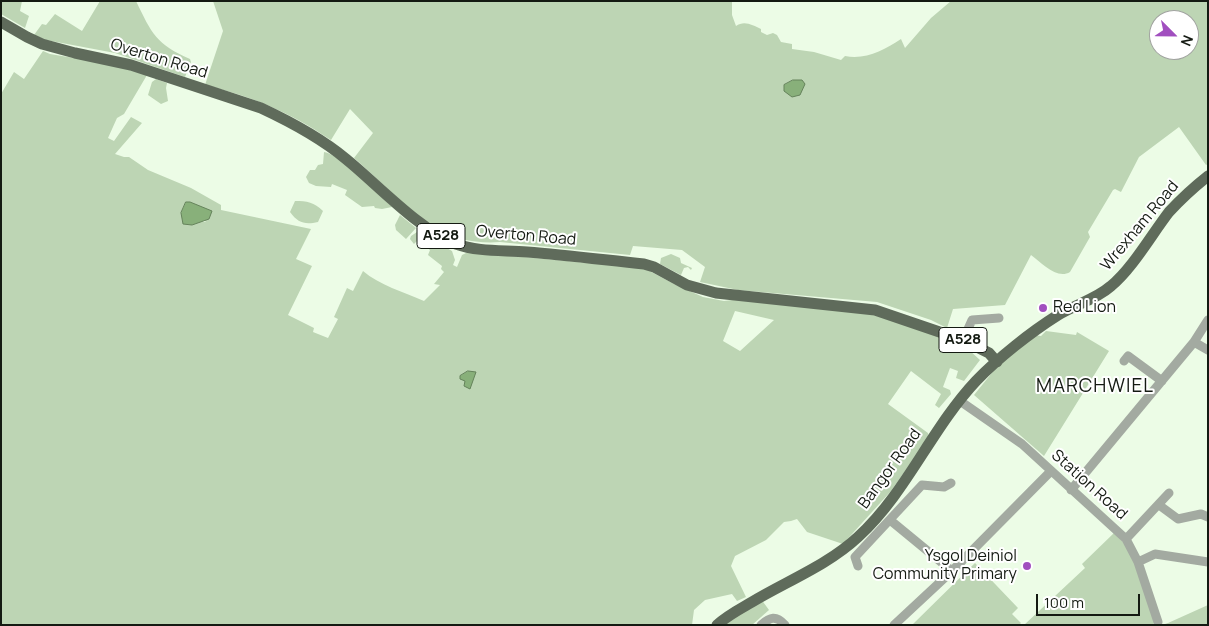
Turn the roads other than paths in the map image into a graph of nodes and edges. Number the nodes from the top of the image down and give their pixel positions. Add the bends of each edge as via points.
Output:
1 (1, 22) edge
2 (1208, 176) edge
3 (999, 318) dead end
4 (1208, 320) edge
5 (963, 340) junction
6 (1194, 342) junction
7 (1208, 350) edge
8 (1124, 361) dead end
9 (997, 362) junction
10 (1162, 381) junction
11 (960, 400) junction
12 (1051, 471) junction
13 (951, 483) dead end
14 (1071, 490) junction
15 (1169, 493) dead end
16 (1159, 504) junction
17 (1208, 517) edge
18 (890, 520) junction
19 (1126, 539) junction
20 (854, 560) dead end
21 (1138, 562) junction
22 (1208, 562) edge
23 (952, 571) junction
24 (1158, 622) dead end
25 (718, 625) edge
26 (761, 625) edge
27 (785, 625) edge
28 (894, 625) edge

1 - 5 main road, Overton Road / A528 via 42,44 131,65 277,115 345,158 425,227 455,244 478,249 644,264 687,285 716,293 875,310
2 - 9 main road, Wrexham Road via 1170,211 1113,285 1059,314
3 - 5 street via 971,318
4 - 6 street
5 - 9 main road, Overton Road / A528 via 989,353
6 - 7 street
6 - 10 street
8 - 10 street via 1128,356
9 - 11 main road, Bangor Road
10 - 14 street
11 - 12 street, Station Road via 1022,444
11 - 25 main road, Bangor Road via 889,505 858,537 838,554 771,590
12 - 14 street, Station Road
12 - 23 street
13 - 18 street via 944,487 922,485
14 - 19 street, Station Road
15 - 16 street
16 - 17 street via 1178,518 1201,514
16 - 19 street
18 - 20 street
18 - 23 street
19 - 21 street, Station Road
21 - 22 street via 1155,554
21 - 24 street, Station Road
23 - 28 street
26 - 27 street via 770,618 778,618

